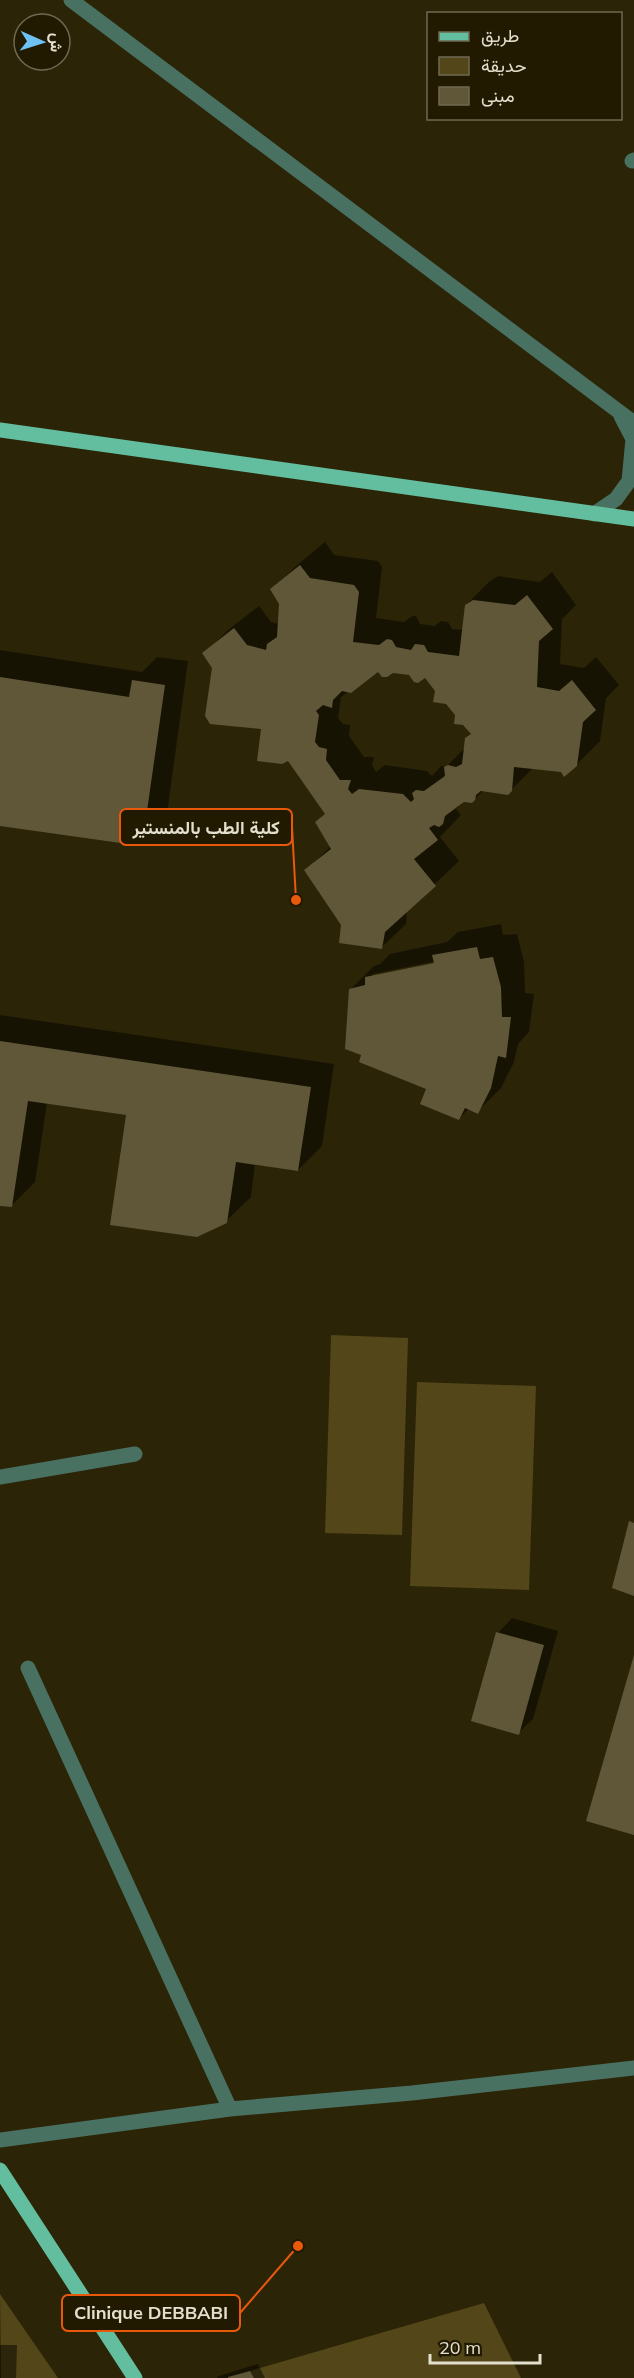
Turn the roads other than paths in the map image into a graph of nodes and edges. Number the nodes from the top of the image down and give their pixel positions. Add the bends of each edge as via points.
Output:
1 (71, 0) edge
2 (620, 413) junction
3 (634, 423) edge
4 (0, 430) edge
5 (594, 514) junction
6 (634, 519) edge
7 (135, 1454) dead end
8 (0, 1477) edge
9 (28, 1668) dead end
10 (634, 2068) edge
11 (230, 2109) junction
12 (0, 2140) edge
13 (0, 2170) edge
14 (135, 2378) edge

1 - 2 street
2 - 3 street
2 - 5 street via 633,439 629,481 616,499
4 - 5 main road
5 - 6 main road
7 - 8 street
9 - 11 street
10 - 11 street
11 - 12 street
13 - 14 main road

